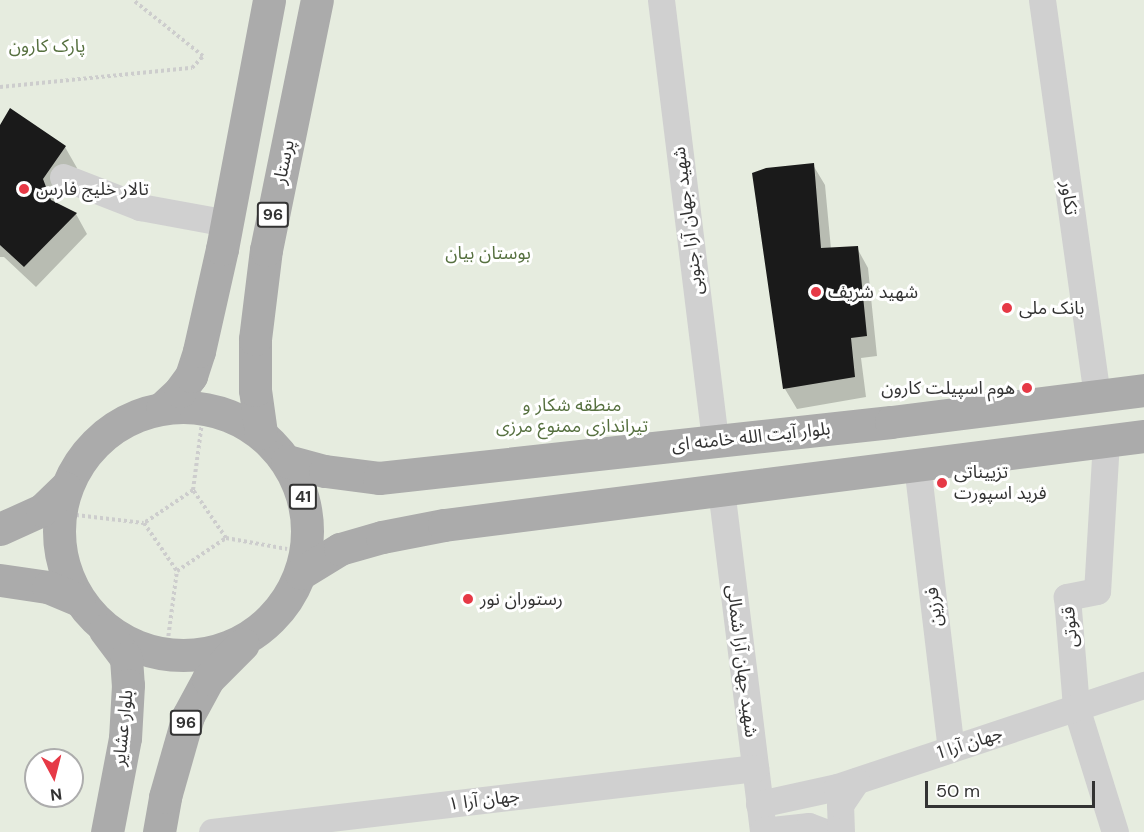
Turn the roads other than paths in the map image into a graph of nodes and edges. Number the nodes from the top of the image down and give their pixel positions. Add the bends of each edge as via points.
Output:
1 (269, 0) edge
2 (317, 0) edge
3 (661, 0) edge
4 (1042, 0) edge
5 (63, 177) dead end
6 (227, 223) junction
7 (1144, 390) edge
8 (1097, 396) junction
9 (162, 408) junction
10 (261, 433) junction
11 (1144, 436) edge
12 (715, 441) junction
13 (1106, 441) junction
14 (287, 461) junction
15 (916, 465) junction
16 (721, 489) junction
17 (62, 501) junction
18 (0, 529) edge
19 (303, 562) junction
20 (0, 580) edge
21 (78, 600) junction
22 (105, 630) junction
23 (253, 635) junction
24 (1144, 685) edge
25 (1076, 707) junction
26 (951, 749) junction
27 (755, 768) junction
28 (856, 781) junction
29 (759, 804) junction
30 (763, 831) edge
31 (107, 832) edge
32 (159, 832) edge
33 (212, 832) edge
34 (825, 832) edge
35 (841, 832) edge
36 (1115, 832) edge

1 - 6 main road, 96
2 - 10 main road, پرستار / 96 via 264,261 255,339 255,390
3 - 12 street, شهید جهان آرا جنوبی
4 - 8 street, تکاور
5 - 6 street via 140,207
6 - 9 main road, 96 via 191,376
7 - 8 main road, بلوار آیت الله خامنه ای
8 - 12 main road, بلوار آیت الله خامنه ای
9 - 10 main road, 41 via 204,408 230,415
9 - 17 main road, 41 via 130,417 102,435 80,459
10 - 14 main road, 41
11 - 13 main road
12 - 14 main road, بلوار آیت الله خامنه ای via 380,478 325,471
12 - 16 main road
13 - 15 main road
13 - 25 street, قنوتی via 1097,591 1067,597
14 - 19 main road, 41 via 303,496 308,535
15 - 16 main road
15 - 26 street, فرزین
16 - 19 main road via 444,525 382,537
16 - 27 street, شهید جهان آرا شمالی
17 - 18 main road
17 - 21 main road, 41 via 57,526 62,565
19 - 23 main road, 41 via 282,608
20 - 21 main road via 48,587
21 - 22 main road, 41
22 - 23 main road, 41 via 140,649 178,656 217,651
22 - 31 main road, بلوار عشایر via 126,658 128,685 125,738
23 - 32 main road, 96 via 208,679 188,716
24 - 25 street, جهان آرا 1
25 - 26 street, جهان آرا 1
25 - 36 street, قنوتی
26 - 28 street, جهان آرا 1
27 - 29 street, شهید جهان آرا شمالی
27 - 33 street, جهان آرا ۱
28 - 29 street, جهان آرا 1
28 - 35 street via 840,805
29 - 30 street, شهید جهان آرا شمالی
30 - 34 street via 809,826

